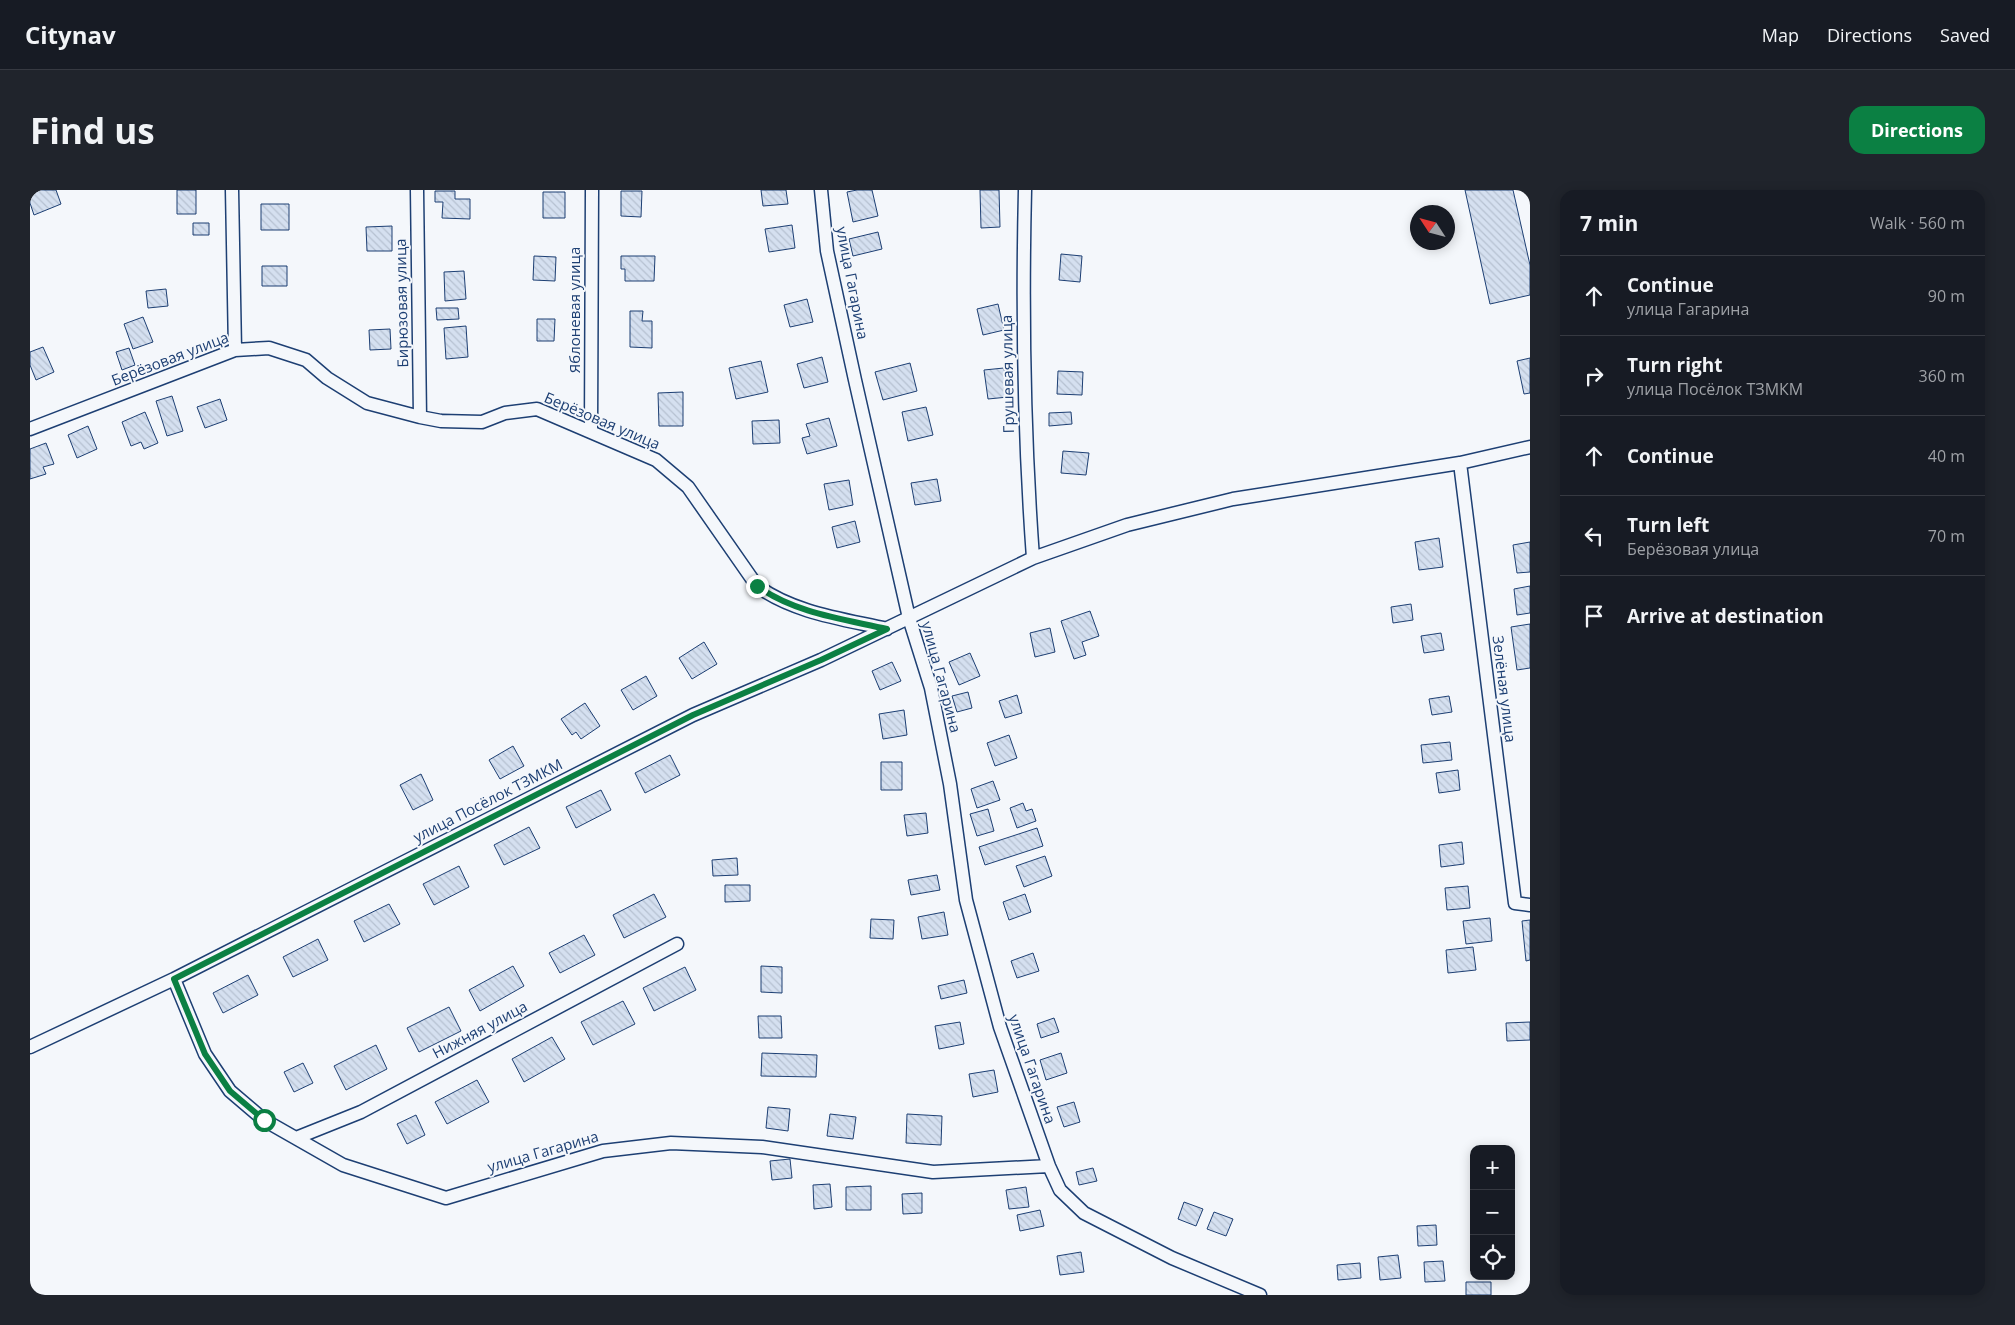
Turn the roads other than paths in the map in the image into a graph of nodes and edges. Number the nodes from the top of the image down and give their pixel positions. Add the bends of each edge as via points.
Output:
1 (232, 190) edge
2 (417, 190) edge
3 (592, 190) edge
4 (821, 190) edge
5 (1024, 190) edge
6 (235, 350) junction
7 (420, 416) junction
8 (30, 430) edge
9 (591, 431) junction
10 (1530, 447) edge
11 (1460, 463) junction
12 (1033, 558) junction
13 (909, 618) junction
14 (887, 629) junction
15 (1530, 906) edge
16 (677, 944) dead end
17 (174, 979) junction
18 (30, 1047) edge
19 (296, 1138) junction
20 (1049, 1166) junction
21 (1260, 1295) edge

1 - 6 street
2 - 7 street, Бирюзовая улица
3 - 9 street, Яблоневая улица
4 - 13 street, улица Гагарина via 827,251
5 - 12 street, Грушевая улица via 1023,325
6 - 7 street, Берёзовая улица via 269,348 306,360 367,403
6 - 8 street, Берёзовая улица
7 - 9 street, Берёзовая улица via 441,421 482,422 504,413 538,409
9 - 14 street, Берёзовая улица via 656,460 688,487 757,586 771,596 802,609
10 - 11 street, улица Посёлок ТЗМКМ
11 - 12 street, улица Посёлок ТЗМКМ via 1233,499 1127,524
11 - 15 street, Зелёная улица via 1515,903
12 - 13 street, улица Посёлок ТЗМКМ
13 - 14 street, улица Посёлок ТЗМКМ
13 - 20 street, улица Гагарина via 931,688 950,784 966,900 1000,1027
14 - 17 street, улица Посёлок ТЗМКМ via 693,715
16 - 19 street, Нижняя улица via 361,1112
17 - 18 street, улица Посёлок ТЗМКМ
17 - 19 street, улица Гагарина via 205,1054 230,1091 264,1120
19 - 20 street, улица Гагарина via 343,1165 446,1198 603,1151 671,1143 762,1147 933,1172
20 - 21 street, улица Гагарина via 1060,1190 1084,1213 1172,1258

